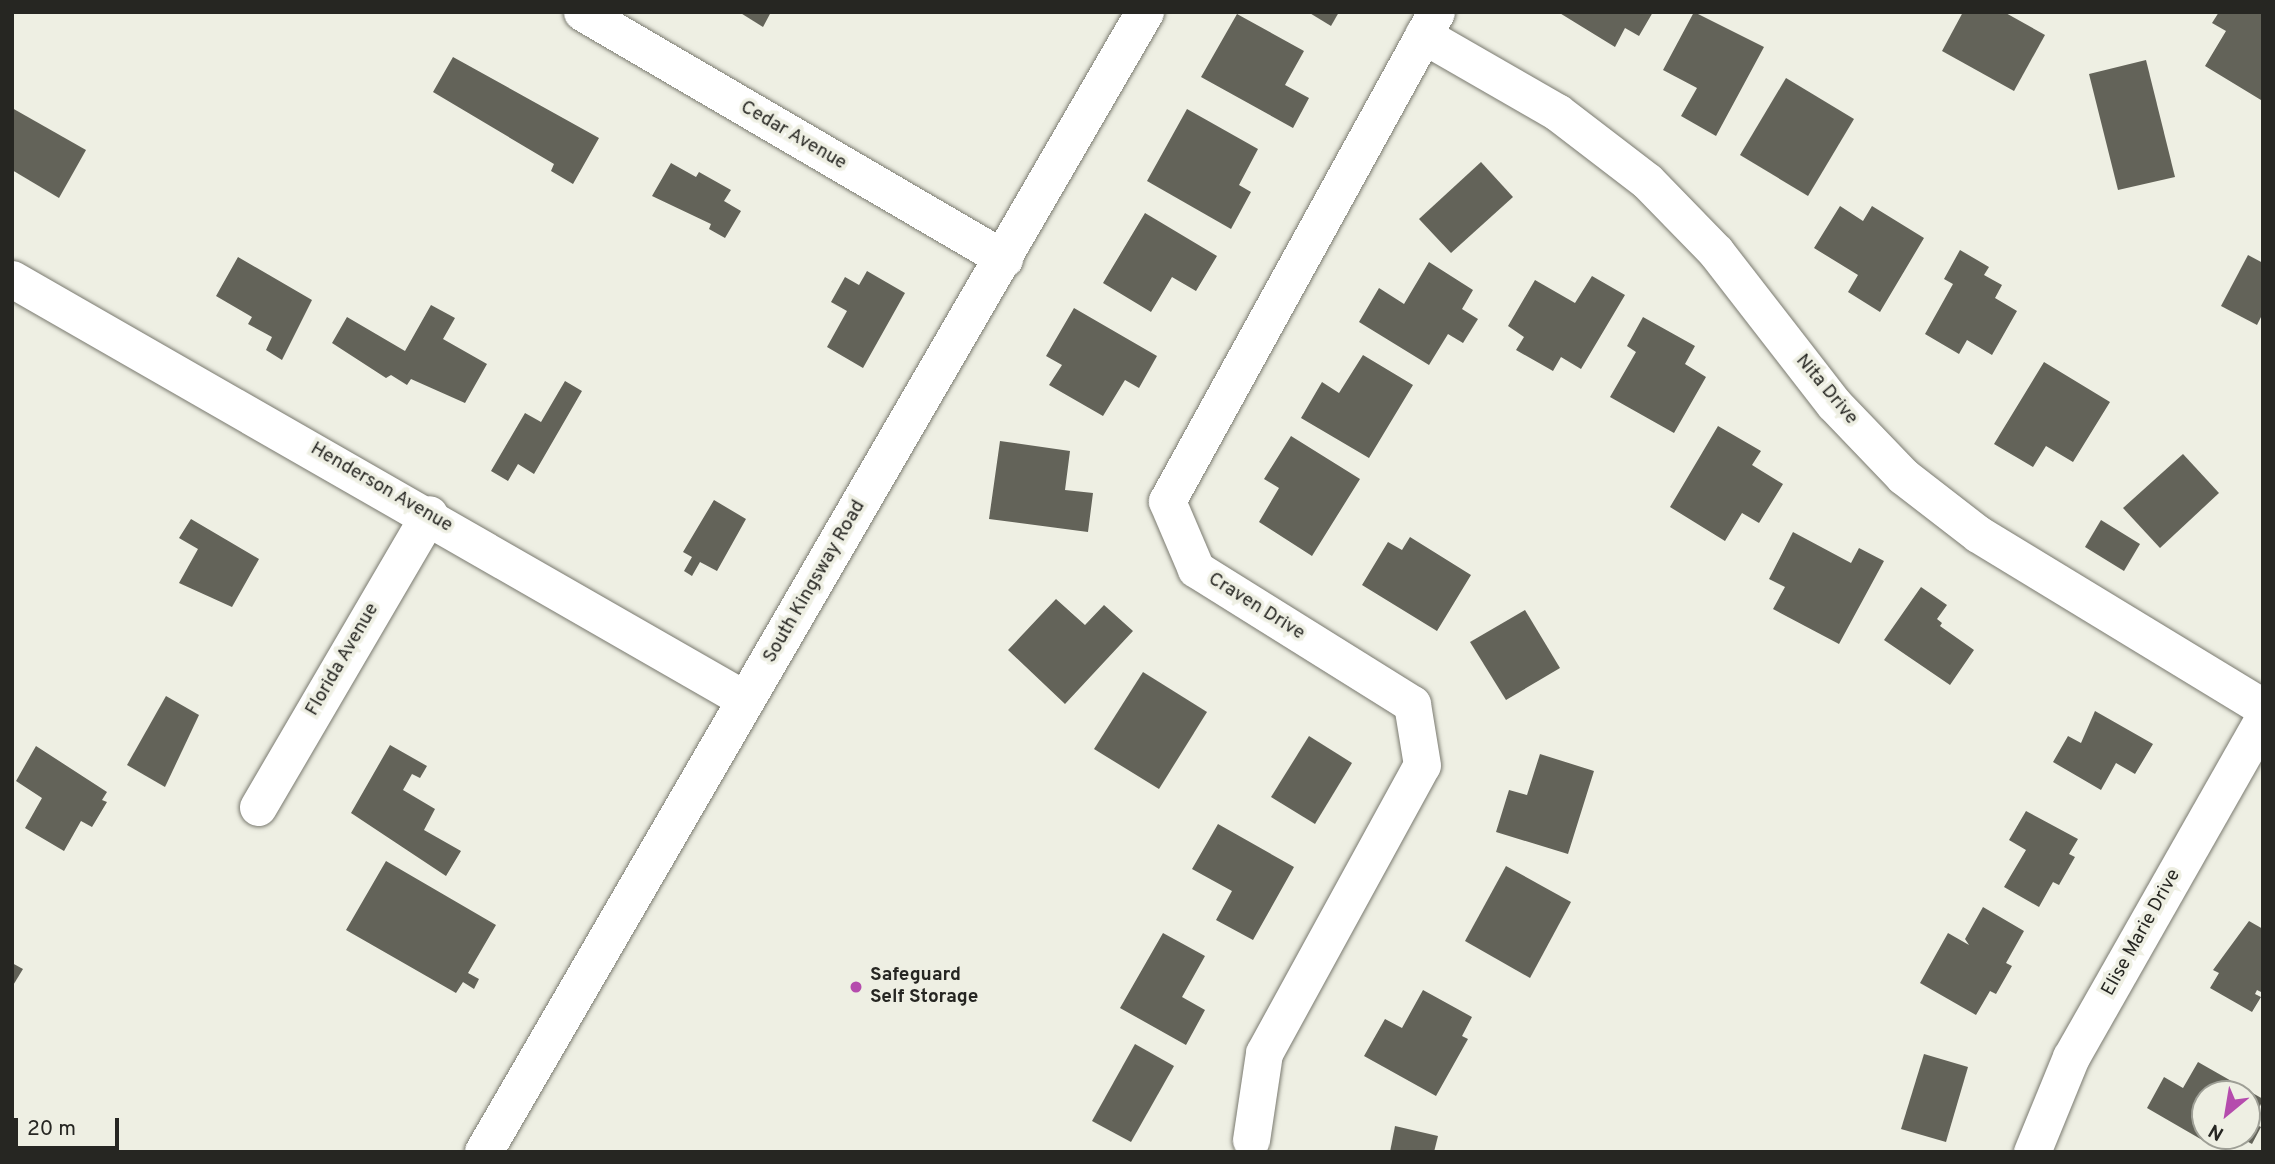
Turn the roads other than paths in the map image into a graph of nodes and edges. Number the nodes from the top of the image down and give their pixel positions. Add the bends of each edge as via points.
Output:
1 (582, 12) edge
2 (1145, 12) edge
3 (1429, 23) edge
4 (1004, 259) junction
5 (12, 279) edge
6 (429, 514) junction
7 (746, 700) junction
8 (2263, 707) edge
9 (2263, 719) edge
10 (258, 807) dead end
11 (1251, 1140) dead end
12 (484, 1152) edge
13 (2032, 1152) edge

1 - 4 street, Cedar Avenue
2 - 4 street, South Kingsway Road
3 - 8 street, Nita Drive via 1647,181 1716,252 1834,404 1903,476 1978,534
3 - 11 street, Craven Drive via 1167,501 1196,569 1412,704 1422,765 1264,1053
4 - 7 street, South Kingsway Road
5 - 6 street, Henderson Avenue
6 - 7 street, Henderson Avenue
6 - 10 street, Florida Avenue
7 - 12 street, South Kingsway Road
9 - 13 street, Elise Marie Drive via 2071,1057

